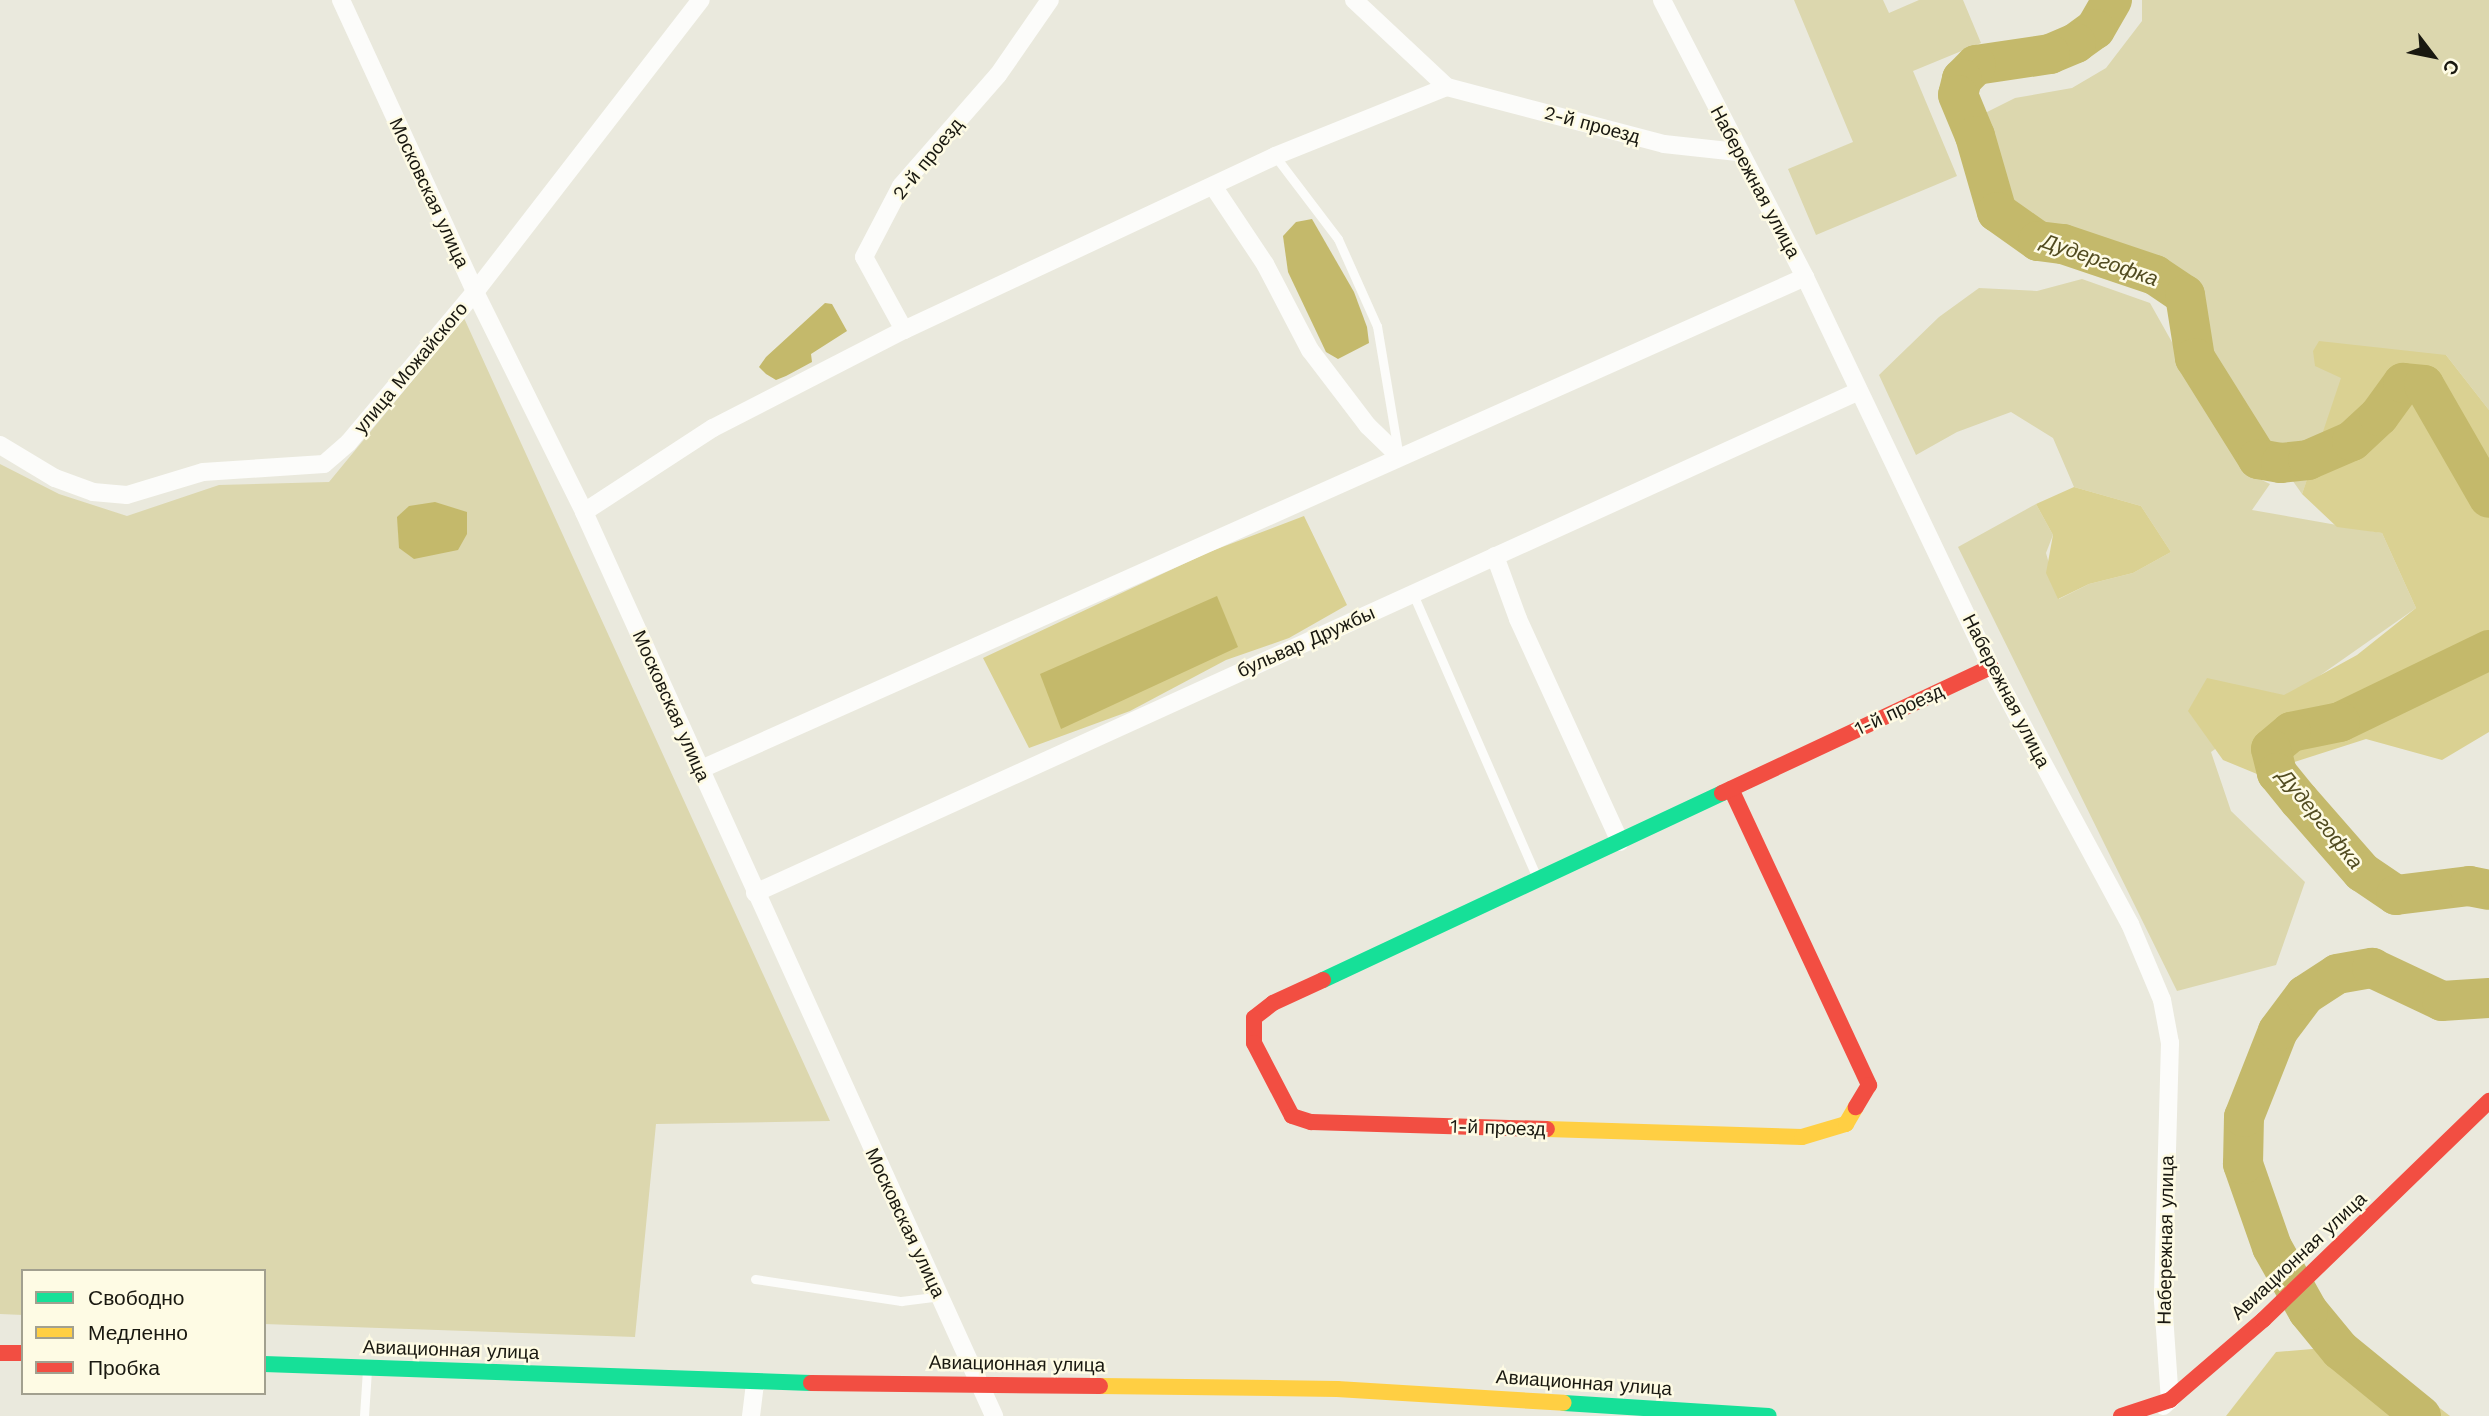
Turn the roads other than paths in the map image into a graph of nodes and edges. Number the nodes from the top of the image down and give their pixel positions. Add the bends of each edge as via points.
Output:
1 (341, 0) edge
2 (701, 0) edge
3 (1050, 0) edge
4 (1354, 0) edge
5 (1662, 0) edge
6 (1447, 87) junction
7 (1738, 152) junction
8 (1275, 156) junction
9 (1213, 186) junction
10 (1805, 277) junction
11 (475, 292) junction
12 (904, 330) junction
13 (1857, 391) junction
14 (0, 446) edge
15 (1398, 455) junction
16 (584, 512) junction
17 (1495, 556) junction
18 (1413, 594) junction
19 (1991, 667) junction
20 (699, 770) junction
21 (1731, 789) junction
22 (1620, 842) junction
23 (1538, 880) junction
24 (755, 893) junction
25 (2489, 1101) edge
26 (755, 1279) dead end
27 (939, 1296) junction
28 (0, 1353) edge
29 (21, 1353) edge
30 (266, 1364) edge
31 (367, 1368) junction
32 (755, 1382) junction
33 (979, 1384) junction
34 (2170, 1400) junction
35 (364, 1416) edge
36 (751, 1416) edge
37 (994, 1416) edge
38 (1769, 1416) edge
39 (2121, 1416) edge
40 (2153, 1416) edge

1 - 11 street, Московская улица
2 - 11 street, улица Можайского
3 - 12 street, 2-й проезд via 998,75 901,186 864,257
4 - 6 street, 2-й проезд
5 - 7 street, Набережная улица
6 - 7 street, 2-й проезд via 1664,144
6 - 8 street
7 - 10 street, Набережная улица
8 - 9 street
8 - 15 lane via 1338,239 1377,326
9 - 12 street
9 - 15 street via 1265,264 1310,350 1367,426
10 - 13 street, Набережная улица
10 - 15 street
11 - 14 street, улица Можайского via 349,442 324,464 203,472 127,495 93,492 55,478
11 - 16 street, Московская улица
12 - 16 street via 713,428
13 - 17 street, бульвар Дружбы
13 - 19 street, Набережная улица
15 - 20 street
16 - 20 street, Московская улица
17 - 18 street, бульвар Дружбы
17 - 22 street via 1518,619
18 - 23 lane
18 - 24 street, бульвар Дружбы
19 - 21 street, 1-й проезд
19 - 34 street, Набережная улица via 2130,924 2162,1000 2170,1043 2163,1301
20 - 24 street, Московская улица
21 - 22 street, 1-й проезд
21 - 23 street, 1-й проезд via 1869,1085 1846,1124 1802,1137 1311,1122 1292,1116 1254,1042 1254,1018 1273,1003
22 - 23 street, 1-й проезд
24 - 27 street, Московская улица
25 - 34 street, Авиационная улица via 2263,1320
26 - 27 lane via 901,1301
27 - 33 street, Московская улица
28 - 29 street
30 - 31 street, Авиационная улица
31 - 32 street, Авиационная улица
31 - 35 lane
32 - 33 street, Авиационная улица
32 - 36 street
33 - 37 street, Московская улица
33 - 38 street, Авиационная улица via 1337,1389
34 - 39 street, Авиационная улица
34 - 40 street

